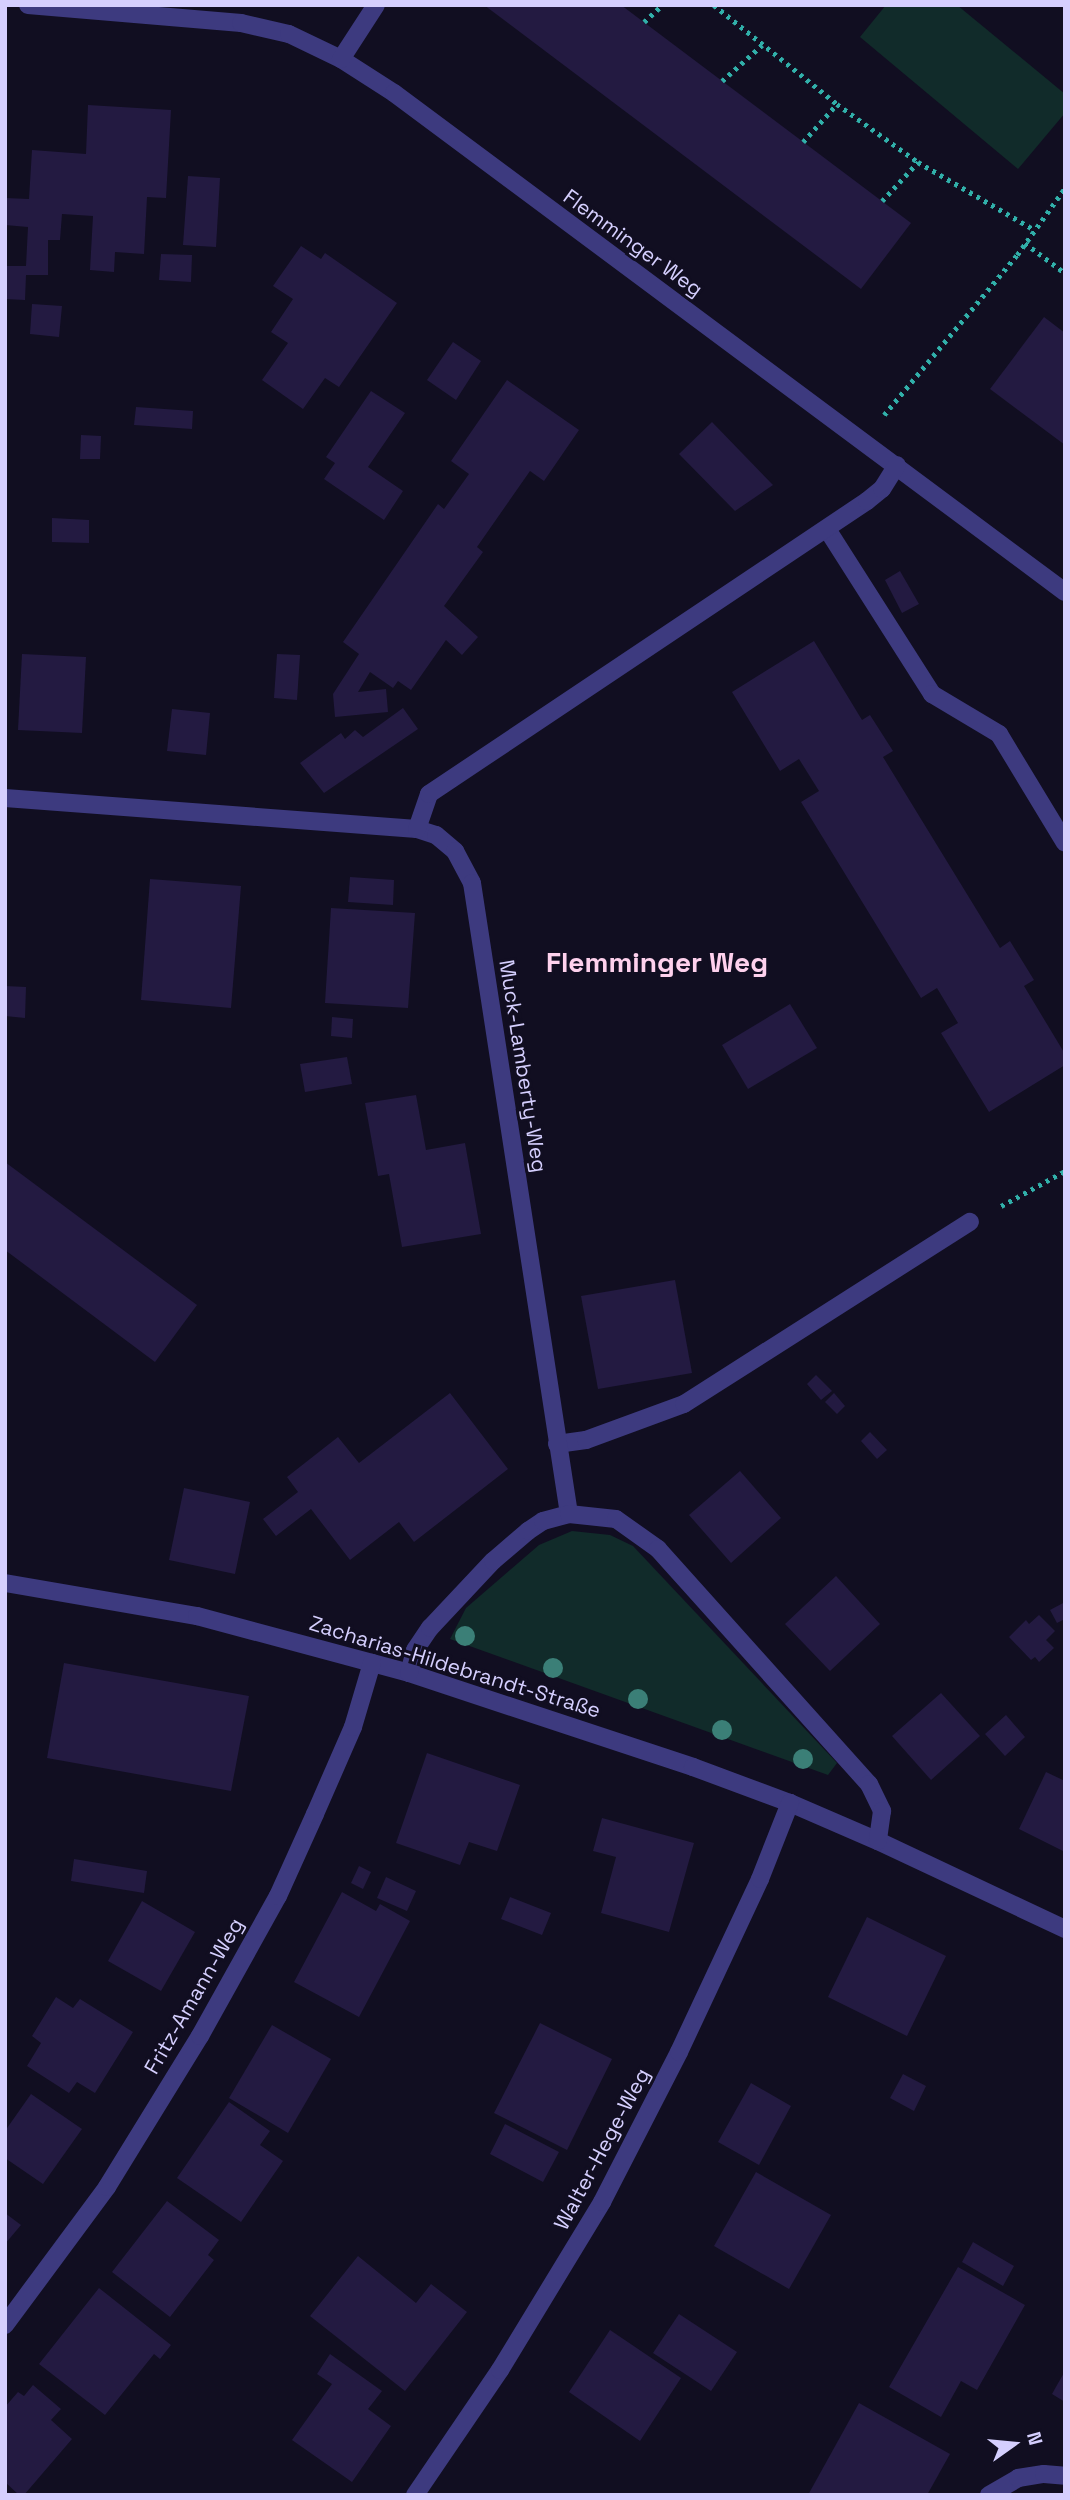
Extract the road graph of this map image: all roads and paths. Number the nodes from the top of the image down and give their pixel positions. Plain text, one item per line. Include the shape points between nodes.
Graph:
1 (28, 5) edge
2 (376, 5) edge
3 (662, 5) edge
4 (715, 5) edge
5 (644, 22) dead end
6 (762, 45) junction
7 (341, 59) junction
8 (722, 81) dead end
9 (837, 104) junction
10 (803, 142) dead end
11 (918, 162) junction
12 (1065, 188) edge
13 (882, 201) dead end
14 (1035, 230) junction
15 (1025, 243) junction
16 (1065, 273) edge
17 (864, 440) junction
18 (897, 465) junction
19 (827, 529) junction
20 (1065, 592) edge
21 (5, 799) edge
22 (417, 829) junction
23 (1065, 843) edge
24 (1065, 1171) edge
25 (970, 1223) joint
26 (557, 1444) junction
27 (569, 1514) junction
28 (5, 1583) edge
29 (372, 1663) junction
30 (409, 1673) junction
31 (790, 1803) junction
32 (878, 1841) junction
33 (1065, 1929) edge
34 (5, 2325) edge
35 (1065, 2476) edge
36 (415, 2495) edge
37 (989, 2495) edge

1 - 7 street, Flemminger Weg via 241,23 289,34
2 - 7 street
3 - 5 path
4 - 6 path
6 - 8 path
6 - 9 path
7 - 17 street, Flemminger Weg via 394,93
9 - 10 path
9 - 11 path
11 - 13 path
11 - 14 path
12 - 14 path
14 - 15 path
15 - 16 path
15 - 17 path
17 - 18 street, Flemminger Weg
18 - 19 street via 882,489
18 - 20 street, Flemminger Weg
19 - 22 street via 460,770 429,794
19 - 23 street via 932,694 999,734
21 - 22 street, Muck-Lamberty-Weg
22 - 26 street, Muck-Lamberty-Weg via 436,835 455,851 472,883
24 - 25 path
25 - 26 street via 684,1404 586,1440
26 - 27 street, Muck-Lamberty-Weg
27 - 30 street via 543,1521 493,1561 430,1628 415,1650
27 - 32 street via 616,1520 658,1549 869,1784 882,1811
28 - 29 street, Zacharias-Hildebrandt-Straße via 197,1616
29 - 30 street, Zacharias-Hildebrandt-Straße
29 - 34 street, Fritz-Amann-Weg via 353,1727 316,1814 278,1896 207,2025 107,2187
30 - 31 street, Zacharias-Hildebrandt-Straße
31 - 32 street, Zacharias-Hildebrandt-Straße
31 - 36 street, Walter-Hege-Weg via 685,2039 608,2190 500,2370
32 - 33 street, Zacharias-Hildebrandt-Straße
35 - 37 street via 1018,2478

